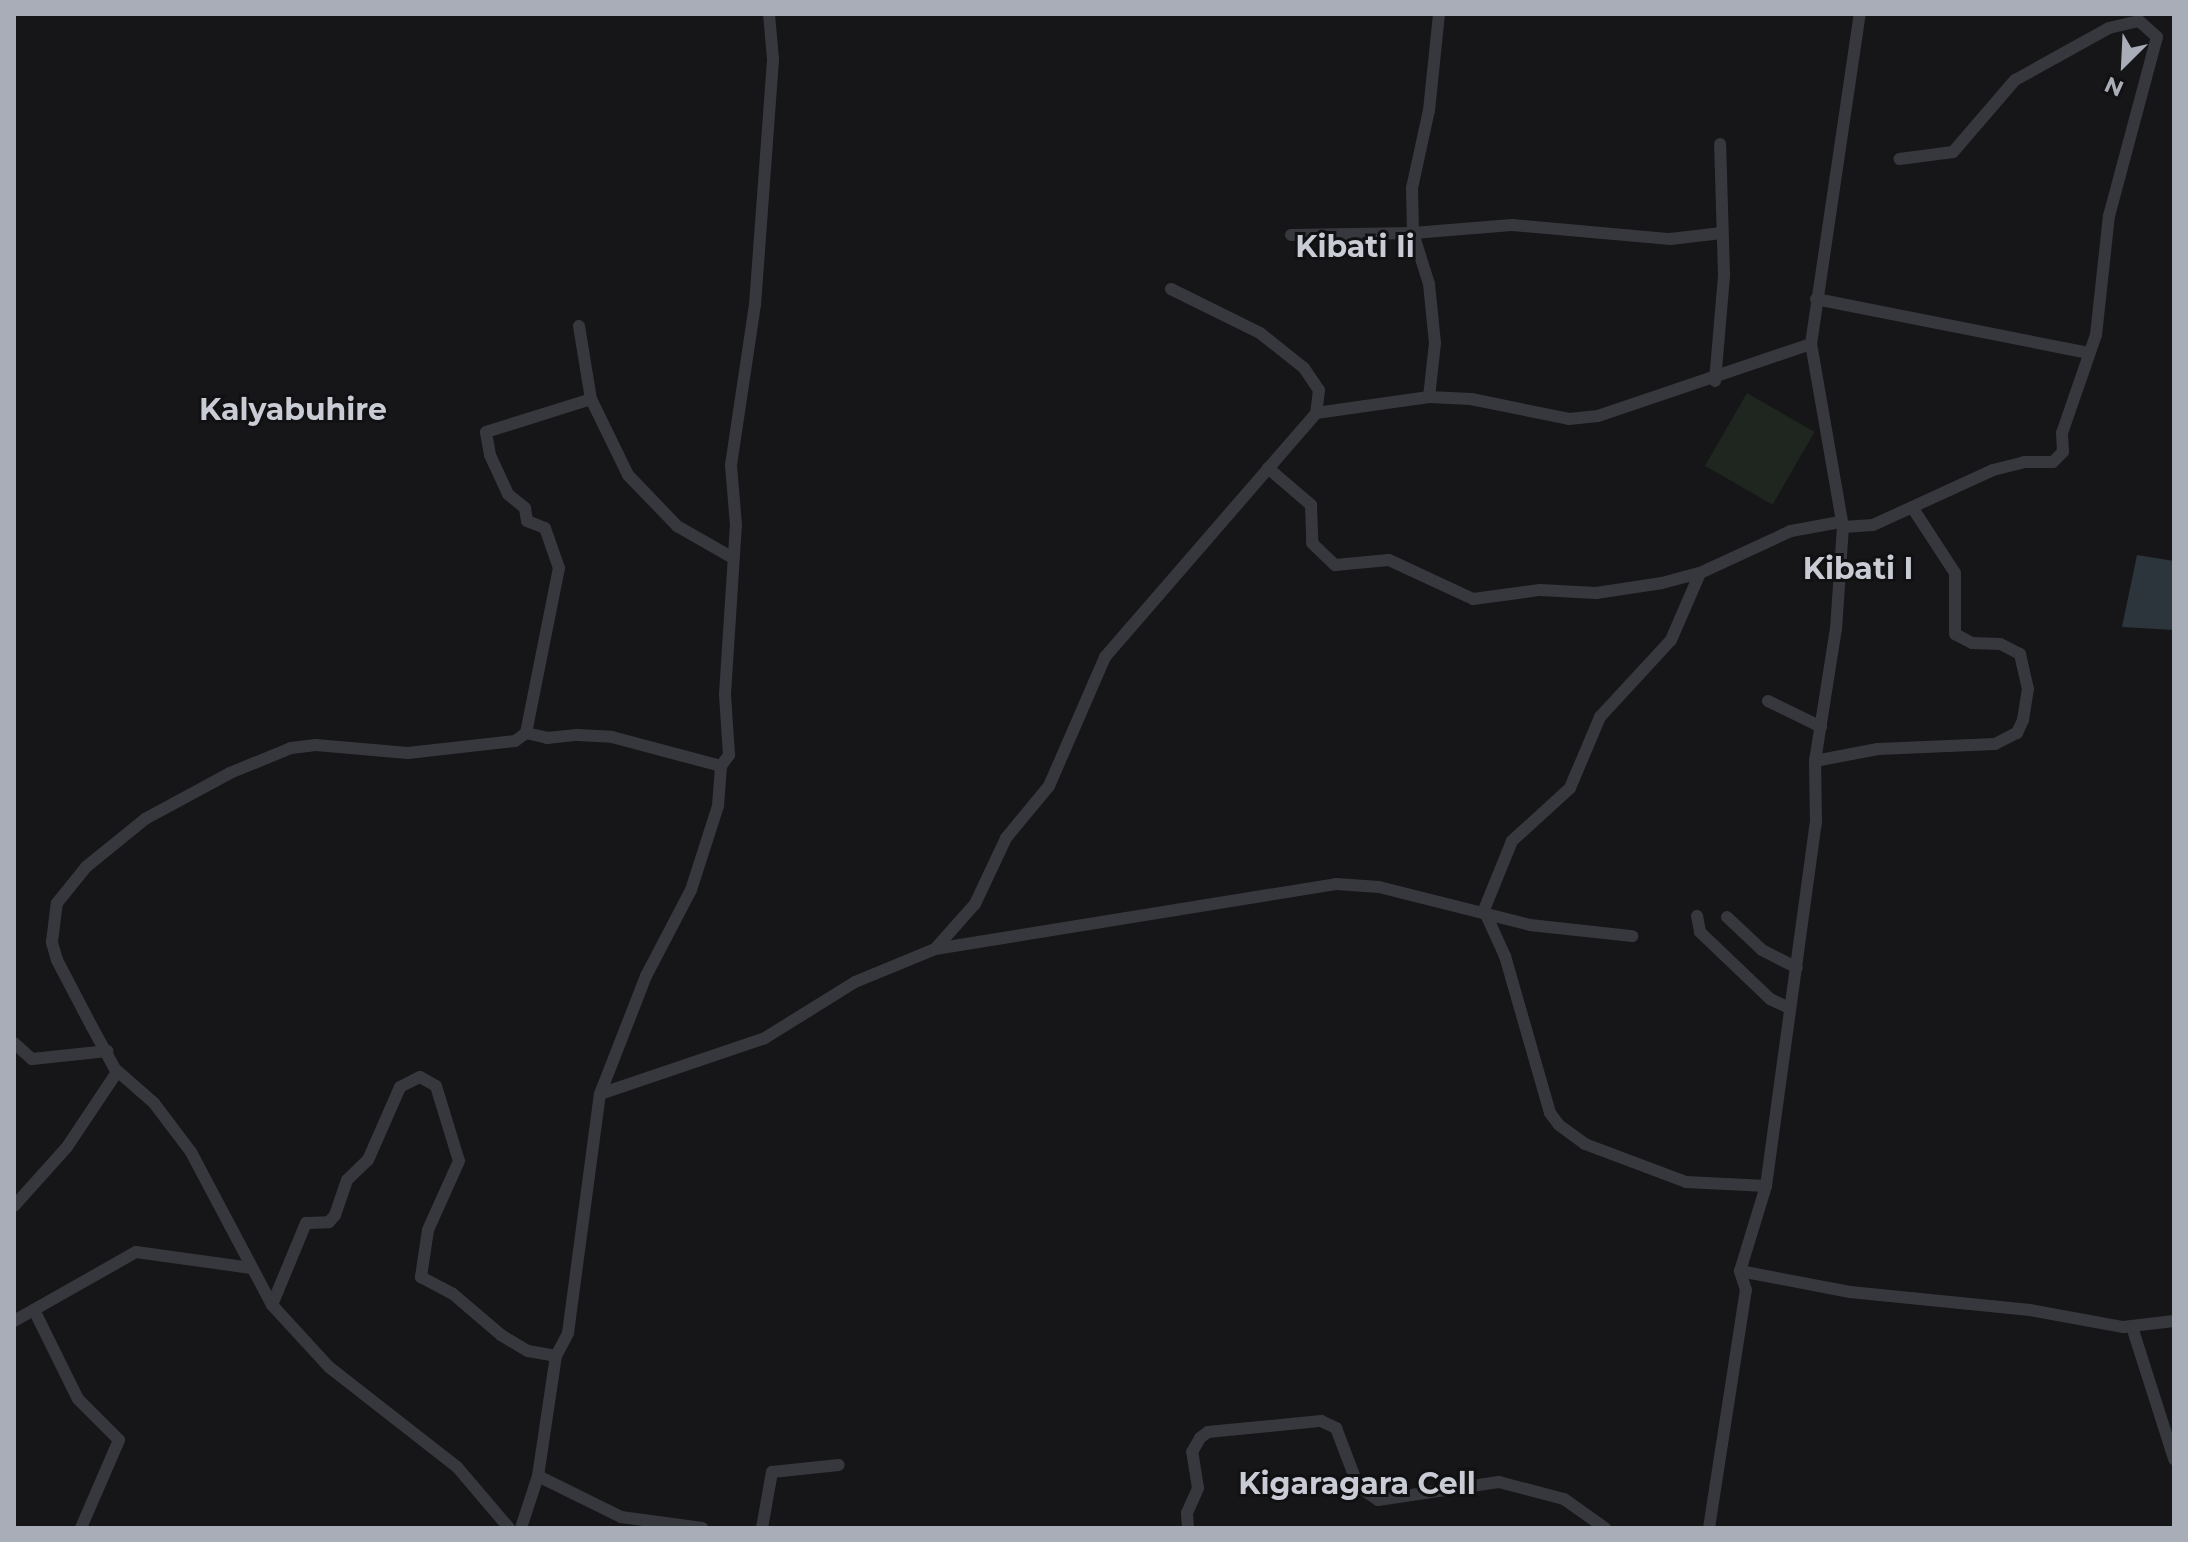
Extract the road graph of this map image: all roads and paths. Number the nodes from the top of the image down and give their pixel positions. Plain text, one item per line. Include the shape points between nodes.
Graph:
1 (769, 14) edge
2 (1439, 14) edge
3 (1860, 14) edge
4 (1720, 144) dead end
5 (1899, 159) dead end
6 (1413, 233) junction
7 (1716, 234) junction
8 (1291, 235) dead end
9 (1171, 289) dead end
10 (1816, 299) junction
11 (579, 326) dead end
12 (1811, 344) junction
13 (2089, 353) junction
14 (1715, 381) junction
15 (1429, 397) junction
16 (591, 399) junction
17 (1316, 413) junction
18 (1268, 468) junction
19 (1914, 510) junction
20 (1841, 525) junction
21 (733, 558) junction
22 (1700, 573) junction
23 (1768, 701) dead end
24 (1821, 727) junction
25 (526, 733) junction
26 (1815, 761) junction
27 (721, 766) junction
28 (1484, 910) junction
29 (1697, 916) dead end
30 (1727, 917) dead end
31 (1632, 936) dead end
32 (935, 949) junction
33 (1797, 968) junction
34 (1789, 1008) junction
35 (14, 1043) edge
36 (108, 1051) junction
37 (117, 1072) junction
38 (600, 1094) junction
39 (1766, 1186) junction
40 (14, 1206) edge
41 (251, 1268) junction
42 (1740, 1271) junction
43 (272, 1305) junction
44 (34, 1310) junction
45 (14, 1321) edge
46 (2174, 1321) edge
47 (2132, 1327) junction
48 (556, 1356) junction
49 (2174, 1459) edge
50 (839, 1465) dead end
51 (538, 1476) junction
52 (81, 1528) edge
53 (509, 1528) edge
54 (521, 1528) edge
55 (702, 1528) edge
56 (762, 1528) edge
57 (1188, 1528) edge
58 (1605, 1528) edge
59 (1709, 1528) edge

1 - 21 street via 773,59 755,305 731,465
2 - 6 street via 1429,110 1412,188
3 - 10 street
4 - 7 street
5 - 13 street via 1953,152 2015,80 2109,28 2126,21 2151,28 2157,37 2155,52 2109,216 2099,316
6 - 7 street via 1512,225 1643,238
6 - 8 street
6 - 15 street via 1429,284 1435,343
7 - 14 street via 1724,247
9 - 17 street via 1260,333 1304,368 1319,390
10 - 12 street
10 - 13 street
11 - 16 street
12 - 14 street
12 - 20 street via 1838,477
13 - 19 street via 2062,433 2063,452 2053,462 1993,470
14 - 15 street via 1598,416 1569,419 1471,399
15 - 17 street
16 - 21 street via 618,459 652,503 689,535
16 - 25 street via 486,432 508,494 525,508 527,521 545,528 559,568
17 - 18 street
18 - 22 street via 1311,505 1312,543 1335,565 1389,560 1473,599 1540,590 1613,592
18 - 32 street via 1096,671 1049,786 1006,838 975,904
19 - 20 street via 1873,525
19 - 26 street via 1955,573 1955,634 2020,654 2028,689 2023,720 2017,733 1995,744 1878,749
20 - 22 street via 1791,531
20 - 24 street
21 - 27 street via 725,694 729,755
22 - 28 street via 1671,640 1600,717 1570,788 1512,841
23 - 24 street
24 - 26 street
25 - 27 street via 612,737
25 - 36 street via 515,741 408,753 316,745 291,748 230,773 145,819 76,878 57,903 53,920 57,960
26 - 33 street via 1816,823
27 - 38 street via 718,806 691,890 646,976
28 - 31 street via 1530,925
28 - 32 street via 1359,884 1296,887
28 - 39 street via 1505,956 1550,1113 1559,1125 1585,1144 1686,1182
29 - 34 street via 1698,928 1710,941 1770,999
30 - 33 street via 1773,958
32 - 38 street via 855,982 765,1038
33 - 34 street
34 - 39 street
35 - 36 street via 32,1059
36 - 37 street
37 - 40 street via 67,1147
37 - 41 street via 154,1103 191,1152
38 - 48 street via 568,1333
39 - 42 street
41 - 43 street
41 - 44 street via 136,1252
42 - 47 street via 1850,1292 2030,1310
42 - 59 street via 1746,1290
43 - 48 street via 306,1223 329,1222 335,1215 347,1180 368,1160 400,1087 420,1077 436,1086 459,1161 428,1230 421,1277 453,1294 528,1351
43 - 53 street via 329,1367 457,1467
44 - 45 street
44 - 52 street via 78,1399 119,1440
46 - 47 street
47 - 49 street
48 - 51 street
50 - 56 street via 772,1472
51 - 54 street
51 - 55 street via 621,1517
57 - 58 street via 1187,1513 1198,1488 1192,1452 1200,1438 1208,1432 1321,1421 1336,1428 1358,1486 1378,1500 1499,1482 1564,1499

